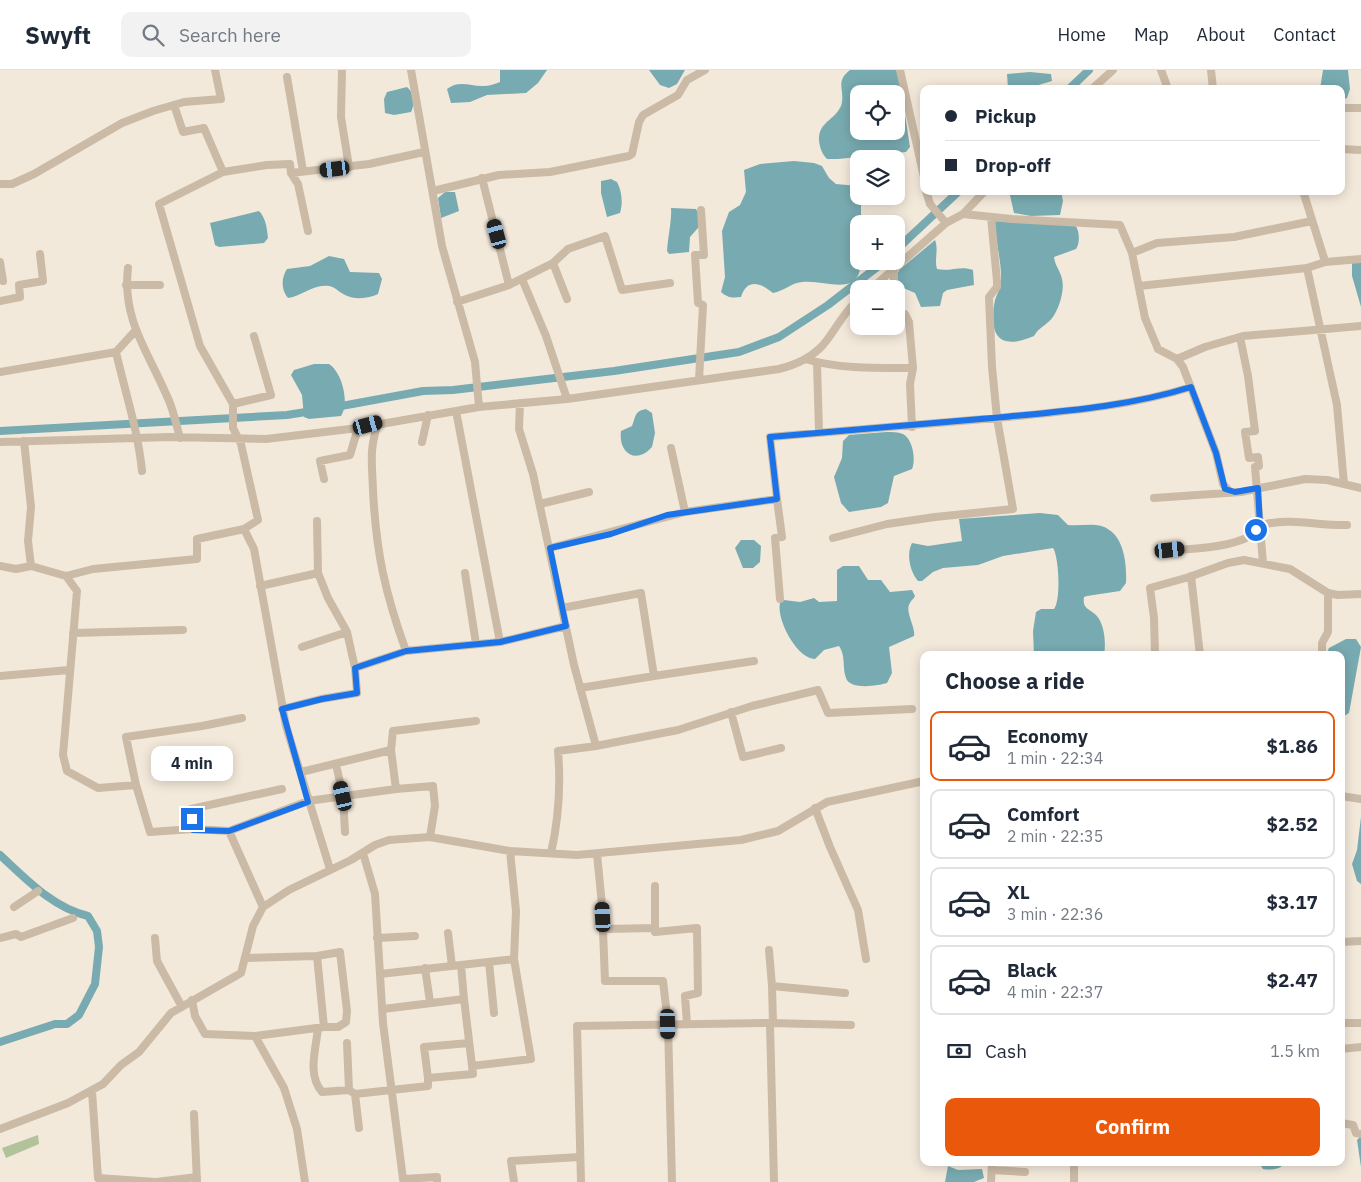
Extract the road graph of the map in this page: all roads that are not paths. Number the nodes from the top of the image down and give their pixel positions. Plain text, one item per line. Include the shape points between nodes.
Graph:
1 (215, 70) edge
2 (342, 70) edge
3 (411, 70) edge
4 (705, 70) edge
5 (900, 70) edge
6 (1113, 70) edge
7 (1161, 70) edge
8 (1211, 70) edge
9 (288, 77) dead end
10 (1096, 85) edge
11 (1167, 85) edge
12 (1213, 85) edge
13 (174, 105) junction
14 (1345, 108) edge
15 (1361, 108) edge
16 (1345, 149) edge
17 (1361, 150) edge
18 (424, 152) junction
19 (920, 164) edge
20 (348, 167) junction
21 (303, 171) junction
22 (223, 172) junction
23 (291, 173) junction
24 (482, 178) junction
25 (0, 184) edge
26 (433, 191) junction
27 (927, 195) edge
28 (981, 195) edge
29 (1304, 195) edge
30 (701, 210) dead end
31 (963, 214) junction
32 (991, 217) junction
33 (1312, 220) junction
34 (945, 221) junction
35 (308, 231) dead end
36 (1132, 253) junction
37 (40, 254) dead end
38 (1361, 259) edge
39 (0, 262) edge
40 (1325, 262) junction
41 (553, 263) junction
42 (128, 268) dead end
43 (1307, 268) junction
44 (894, 271) junction
45 (522, 279) junction
46 (882, 280) edge
47 (894, 280) edge
48 (3, 281) dead end
49 (670, 283) dead end
50 (160, 284) dead end
51 (126, 285) junction
52 (509, 285) junction
53 (1139, 286) junction
54 (567, 299) dead end
55 (0, 300) edge
56 (457, 302) junction
57 (850, 306) edge
58 (905, 314) edge
59 (1361, 326) edge
60 (136, 330) junction
61 (1319, 331) junction
62 (254, 336) dead end
63 (1240, 337) junction
64 (116, 352) junction
65 (805, 359) junction
66 (1177, 359) junction
67 (817, 362) junction
68 (913, 368) junction
69 (0, 372) edge
70 (699, 377) junction
71 (1191, 387) junction
72 (566, 395) junction
73 (520, 404) junction
74 (232, 407) junction
75 (479, 408) junction
76 (456, 411) junction
77 (428, 415) junction
78 (997, 418) junction
79 (378, 422) junction
80 (912, 427) junction
81 (358, 428) junction
82 (819, 433) junction
83 (138, 437) junction
84 (180, 438) junction
85 (238, 440) junction
86 (24, 441) junction
87 (0, 442) edge
88 (422, 442) dead end
89 (671, 448) dead end
90 (142, 471) dead end
91 (324, 479) dead end
92 (1344, 484) junction
93 (1258, 488) junction
94 (1361, 488) edge
95 (589, 492) dead end
96 (1230, 492) junction
97 (1154, 498) dead end
98 (777, 499) junction
99 (540, 504) junction
100 (685, 512) junction
101 (317, 521) dead end
102 (1347, 525) dead end
103 (1260, 526) junction
104 (244, 529) junction
105 (833, 538) dead end
106 (550, 548) junction
107 (1161, 551) dead end
108 (1263, 563) junction
109 (0, 566) edge
110 (31, 566) junction
111 (318, 573) junction
112 (465, 573) dead end
113 (66, 576) junction
114 (1191, 576) junction
115 (260, 586) junction
116 (1328, 593) junction
117 (1361, 594) edge
118 (780, 599) dead end
119 (562, 608) junction
120 (566, 626) junction
121 (183, 630) dead end
122 (347, 632) junction
123 (73, 634) junction
124 (500, 642) junction
125 (476, 644) junction
126 (302, 647) dead end
127 (406, 651) junction
128 (1155, 651) edge
129 (1200, 651) edge
130 (1322, 651) edge
131 (754, 661) dead end
132 (355, 668) junction
133 (69, 670) junction
134 (0, 676) edge
135 (654, 676) junction
136 (580, 688) junction
137 (282, 709) junction
138 (912, 709) dead end
139 (731, 712) junction
140 (242, 718) dead end
141 (476, 721) dead end
142 (596, 746) junction
143 (781, 748) dead end
144 (391, 750) junction
145 (336, 764) junction
146 (301, 772) junction
147 (920, 782) edge
148 (136, 785) junction
149 (282, 789) dead end
150 (396, 789) junction
151 (343, 796) junction
152 (1345, 797) edge
153 (1361, 799) edge
154 (308, 802) junction
155 (815, 808) junction
156 (193, 830) junction
157 (229, 831) junction
158 (345, 832) dead end
159 (430, 837) junction
160 (510, 851) junction
161 (363, 853) junction
162 (551, 853) junction
163 (597, 854) junction
164 (330, 869) junction
165 (655, 886) dead end
166 (38, 891) dead end
167 (14, 907) dead end
168 (263, 907) junction
169 (73, 918) dead end
170 (604, 928) junction
171 (655, 928) junction
172 (448, 933) dead end
173 (415, 936) dead end
174 (0, 938) edge
175 (155, 938) dead end
176 (377, 938) junction
177 (1361, 941) edge
178 (1345, 942) edge
179 (769, 950) dead end
180 (317, 956) junction
181 (245, 958) junction
182 (514, 959) junction
183 (866, 959) dead end
184 (489, 962) junction
185 (461, 965) junction
186 (452, 966) junction
187 (425, 968) junction
188 (380, 974) junction
189 (772, 986) junction
190 (845, 993) dead end
191 (464, 999) junction
192 (192, 1000) junction
193 (430, 1002) junction
194 (182, 1007) junction
195 (383, 1009) junction
196 (494, 1013) dead end
197 (772, 1023) junction
198 (1345, 1023) edge
199 (1361, 1023) edge
200 (668, 1024) junction
201 (687, 1024) junction
202 (852, 1025) dead end
203 (321, 1028) junction
204 (255, 1036) junction
205 (348, 1043) dead end
206 (469, 1043) junction
207 (1361, 1047) edge
208 (1345, 1049) edge
209 (472, 1066) junction
210 (428, 1078) junction
211 (92, 1091) junction
212 (392, 1091) junction
213 (352, 1092) junction
214 (194, 1114) dead end
215 (1345, 1124) edge
216 (359, 1128) dead end
217 (0, 1130) edge
218 (1361, 1134) edge
219 (580, 1157) junction
220 (992, 1166) edge
221 (1074, 1166) edge
222 (1025, 1172) dead end
223 (197, 1180) edge
224 (305, 1182) edge
225 (437, 1182) edge
226 (514, 1182) edge
227 (581, 1182) edge
228 (672, 1182) edge
229 (774, 1182) edge
230 (991, 1182) edge
231 (1074, 1182) edge

1 - 13 street via 221,99
2 - 20 street via 341,117
3 - 18 street
4 - 24 street via 687,80 678,95 643,115 629,156 550,172
5 - 19 street
6 - 10 street
7 - 11 street
8 - 12 street
9 - 21 street
13 - 22 street via 183,132 204,128
13 - 25 street via 122,123 34,174 12,184
14 - 15 street
16 - 17 street
18 - 20 street
18 - 26 street
20 - 21 street
21 - 23 street
22 - 23 street via 290,164
22 - 74 street via 159,204 200,346
23 - 35 street via 298,184
24 - 26 street
24 - 52 street
26 - 56 street via 442,246
27 - 34 street via 930,204
28 - 31 street
29 - 33 street
30 - 70 street via 704,255 695,255 698,303 703,305
31 - 32 street
31 - 34 street
32 - 36 street via 1120,225
32 - 78 street via 997,264 997,287 990,297
33 - 36 street via 1234,237 1157,243
33 - 40 street
34 - 44 street
36 - 53 street
37 - 55 street via 43,280 20,285 20,297
38 - 40 street
39 - 48 street
40 - 43 street
41 - 45 street
41 - 49 street via 568,249 605,236 622,290
41 - 54 street
42 - 51 street
43 - 53 street
43 - 61 street
44 - 46 street
44 - 47 street
45 - 52 street
45 - 72 street
50 - 51 street
51 - 60 street
52 - 56 street
53 - 66 street via 1145,318 1158,349
56 - 75 street via 475,362
57 - 65 street via 823,345
58 - 68 street via 909,322
59 - 61 street
60 - 64 street
60 - 84 street via 171,407
61 - 63 street
61 - 92 street via 1338,411
62 - 74 street via 271,396
63 - 66 street
63 - 93 street via 1255,431 1246,432 1249,458 1258,457 1259,466 1255,468
64 - 69 street
64 - 83 street
65 - 67 street
65 - 70 street via 779,369
66 - 71 street
67 - 68 street
67 - 82 street
68 - 80 street via 910,384
70 - 72 street
71 - 78 street via 1128,403
71 - 96 street via 1216,453 1223,484
72 - 73 street
73 - 75 street
73 - 99 street via 519,430
74 - 85 street via 233,428
75 - 76 street
76 - 77 street
76 - 124 street
77 - 79 street
77 - 88 street
78 - 80 street
78 - 105 street via 1013,509 897,523
79 - 81 street
79 - 127 street via 371,446 379,562
80 - 82 street
81 - 85 street via 266,440
81 - 91 street via 350,455 320,461
82 - 98 street via 770,437
83 - 84 street
83 - 86 street
83 - 90 street
84 - 85 street
85 - 104 street via 258,520
86 - 87 street
86 - 110 street via 31,507 28,541
89 - 100 street
92 - 93 street via 1306,479
92 - 94 street
93 - 96 street
93 - 103 street
95 - 99 street
96 - 97 street
98 - 100 street
98 - 118 street via 782,537 775,538
99 - 106 street
100 - 106 street
101 - 111 street
102 - 103 street via 1293,521
103 - 107 street via 1243,540
103 - 108 street
104 - 113 street via 197,539 197,559 93,569
104 - 115 street via 254,549
106 - 119 street
108 - 114 street via 1237,561
108 - 116 street via 1290,569
109 - 110 street via 16,569
110 - 113 street
111 - 115 street
111 - 122 street
112 - 125 street
113 - 123 street via 77,591
114 - 128 street via 1150,588
114 - 129 street
115 - 137 street
116 - 117 street
116 - 130 street via 1328,632
119 - 120 street
119 - 135 street via 641,593
120 - 124 street
120 - 136 street
121 - 123 street
122 - 126 street
122 - 132 street
123 - 133 street
124 - 125 street
125 - 127 street
127 - 132 street
131 - 135 street
132 - 137 street via 357,693
133 - 134 street
133 - 148 street via 63,755 67,771 98,788
135 - 136 street
136 - 142 street
137 - 146 street
138 - 139 street via 828,713 818,690
139 - 142 street via 678,730
139 - 143 street via 743,757
140 - 148 street via 126,737
141 - 144 street via 393,730
142 - 162 street via 558,751 560,810
144 - 145 street
144 - 150 street
145 - 146 street
145 - 151 street
146 - 154 street
147 - 155 street via 841,798
148 - 156 street via 150,832
149 - 156 street via 191,809
150 - 151 street
150 - 159 street via 433,786 435,806
151 - 154 street
151 - 158 street
152 - 153 street
154 - 157 street
154 - 164 street
155 - 163 street via 778,831 761,836
155 - 183 street via 858,910
156 - 157 street
157 - 168 street
159 - 160 street
159 - 161 street via 389,840
160 - 162 street
160 - 182 street via 516,911
161 - 164 street
161 - 176 street via 375,894
162 - 163 street
163 - 170 street
164 - 168 street
165 - 171 street
166 - 167 street
168 - 181 street via 253,926
169 - 174 street via 21,937 16,934
170 - 171 street
170 - 200 street via 605,981 663,981
171 - 201 street via 655,932 697,928 698,993 685,996
172 - 186 street
173 - 176 street
175 - 194 street via 157,961
176 - 188 street
177 - 178 street
179 - 189 street
180 - 181 street
180 - 203 street
180 - 203 street via 340,952 345,994 346,1022 338,1027
181 - 192 street via 241,973 235,978
182 - 184 street
182 - 209 street via 531,1059
184 - 185 street
184 - 196 street
185 - 186 street
185 - 191 street
186 - 187 street
187 - 188 street
187 - 193 street
188 - 195 street
189 - 190 street
189 - 197 street
191 - 193 street
191 - 206 street
192 - 194 street
192 - 204 street via 195,1016 206,1034
193 - 195 street
194 - 211 street via 162,1022 139,1052
195 - 212 street
197 - 201 street
197 - 202 street
197 - 229 street
198 - 199 street
200 - 201 street
200 - 219 street via 577,1026
200 - 228 street
203 - 204 street
203 - 213 street via 314,1064 316,1086 322,1092
204 - 224 street via 284,1088 297,1129
205 - 213 street
206 - 209 street
206 - 210 street via 424,1047
207 - 208 street
209 - 210 street via 473,1074
210 - 212 street via 428,1086
211 - 217 street
211 - 223 street via 98,1178 156,1182
212 - 213 street
212 - 225 street via 403,1178 436,1177
213 - 216 street
214 - 223 street
215 - 218 street via 1353,1125 1356,1133
219 - 226 street via 512,1161
219 - 227 street
220 - 222 street
220 - 230 street
221 - 231 street

